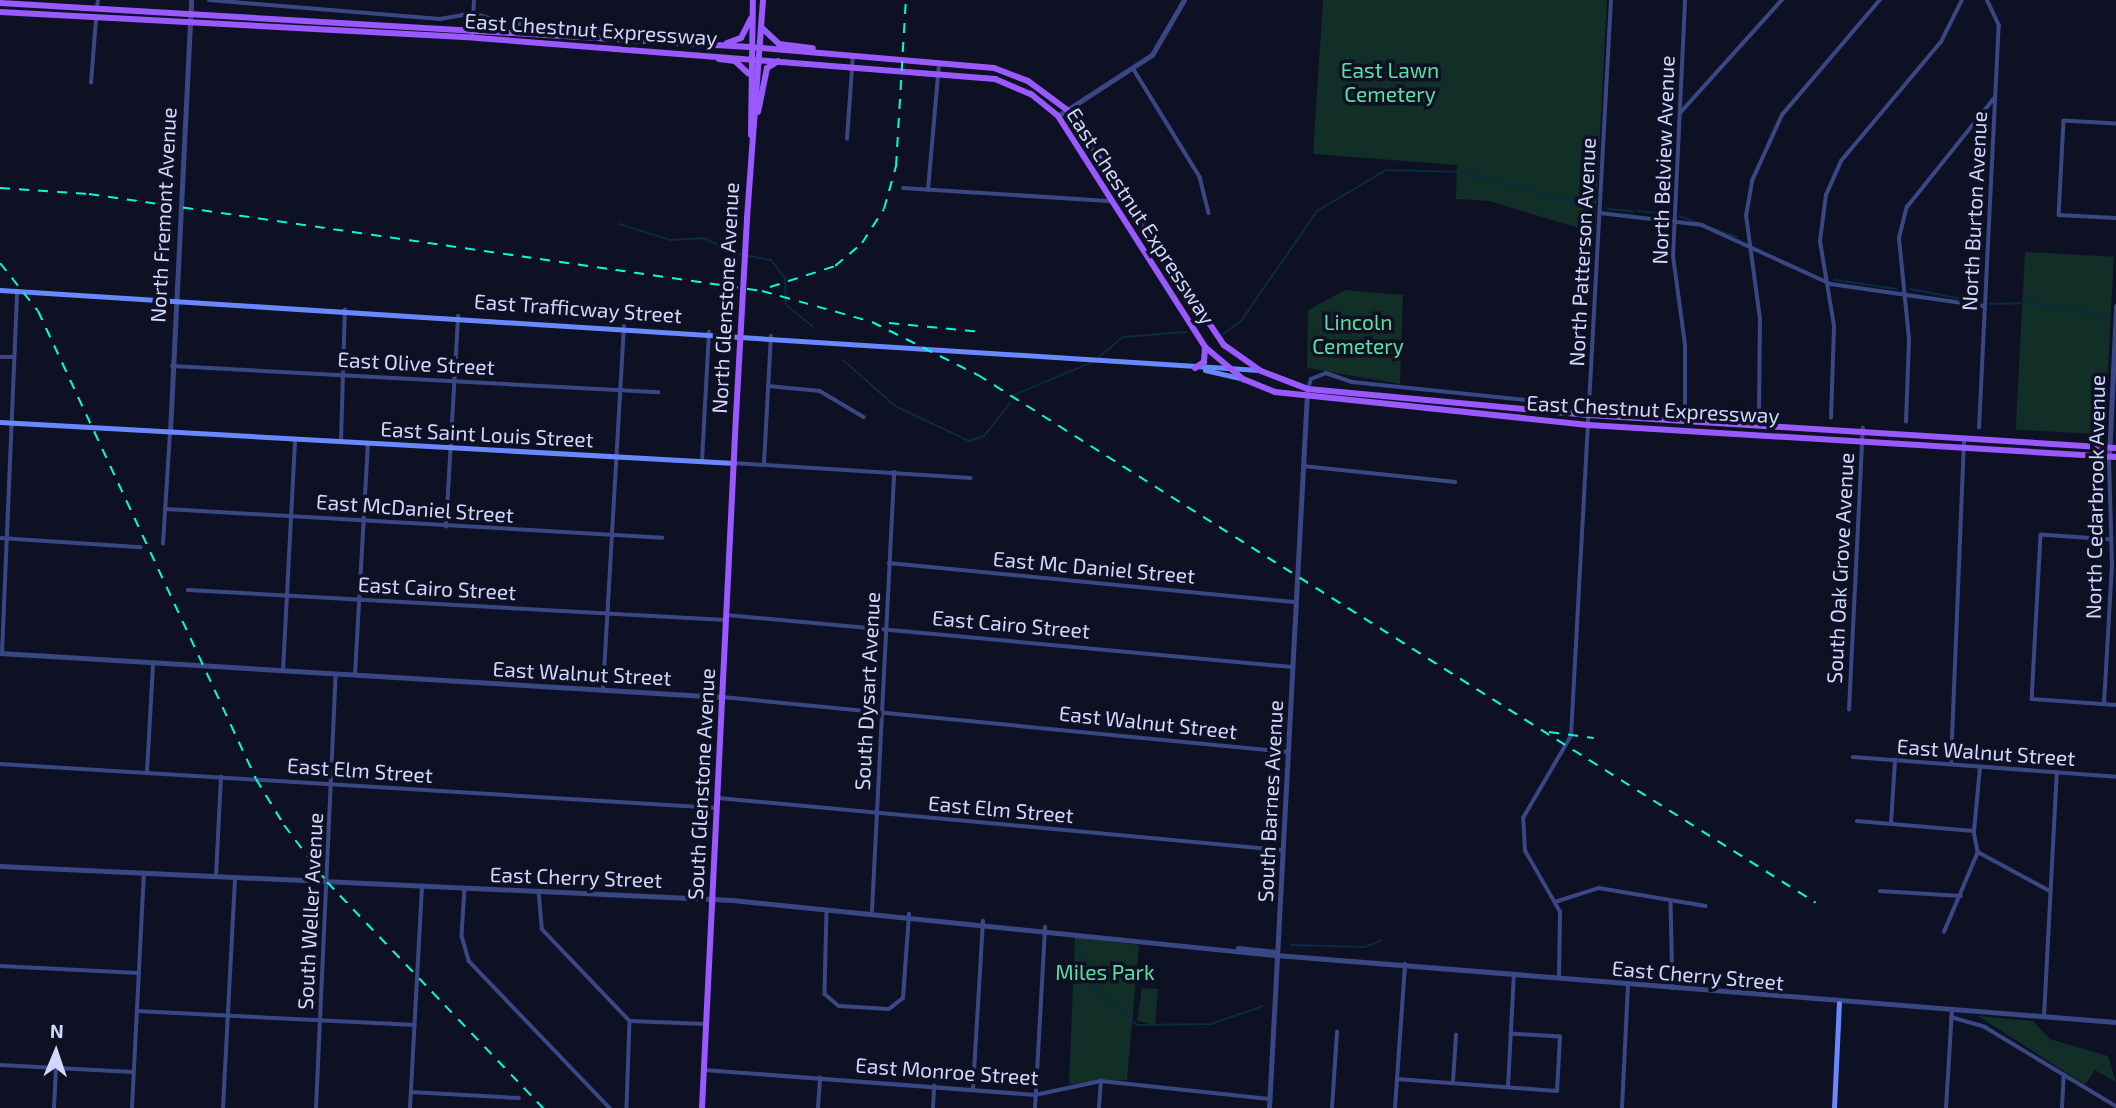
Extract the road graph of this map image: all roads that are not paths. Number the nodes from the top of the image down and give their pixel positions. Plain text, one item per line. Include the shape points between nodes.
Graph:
1 (191, 0) edge
2 (209, 0) edge
3 (474, 0) edge
4 (753, 0) edge
5 (763, 0) edge
6 (1184, 0) edge
7 (1611, 0) edge
8 (1685, 0) edge
9 (1782, 0) edge
10 (1880, 0) edge
11 (1962, 0) edge
12 (1987, 0) edge
13 (0, 3) edge
14 (97, 4) edge
15 (0, 12) edge
16 (473, 13) junction
17 (96, 16) junction
18 (190, 16) junction
19 (752, 18) junction
20 (762, 24) junction
21 (472, 29) junction
22 (472, 38) junction
23 (704, 44) junction
24 (715, 45) junction
25 (750, 47) junction
26 (760, 48) junction
27 (648, 50) junction
28 (853, 55) junction
29 (750, 57) junction
30 (759, 58) junction
31 (783, 60) junction
32 (939, 63) junction
33 (852, 66) junction
34 (1133, 68) junction
35 (938, 72) junction
36 (749, 80) junction
37 (91, 83) dead end
38 (1995, 97) junction
39 (1067, 110) junction
40 (1984, 112) junction
41 (1680, 113) junction
42 (1994, 115) junction
43 (1058, 116) junction
44 (755, 122) junction
45 (2116, 124) edge
46 (751, 135) junction
47 (847, 139) dead end
48 (903, 188) dead end
49 (928, 190) junction
50 (1114, 201) junction
51 (1209, 212) dead end
52 (1600, 214) junction
53 (2116, 218) edge
54 (1674, 219) junction
55 (1747, 246) junction
56 (1831, 284) junction
57 (0, 290) edge
58 (17, 291) junction
59 (1905, 293) junction
60 (174, 300) junction
61 (2116, 306) edge
62 (1985, 307) junction
63 (345, 310) junction
64 (458, 316) junction
65 (624, 327) junction
66 (709, 332) junction
67 (771, 336) junction
68 (1205, 347) junction
69 (0, 357) edge
70 (13, 357) junction
71 (172, 366) junction
72 (1229, 367) junction
73 (1195, 368) junction
74 (1261, 371) junction
75 (342, 375) junction
76 (1243, 379) junction
77 (454, 381) junction
78 (768, 386) junction
79 (1308, 389) junction
80 (620, 390) junction
81 (658, 392) dead end
82 (1306, 400) junction
83 (1685, 404) dead end
84 (1759, 411) dead end
85 (1563, 412) junction
86 (1589, 415) junction
87 (864, 417) dead end
88 (1831, 418) dead end
89 (0, 422) edge
90 (12, 422) junction
91 (1906, 422) dead end
92 (1588, 425) junction
93 (1863, 428) junction
94 (1979, 428) dead end
95 (170, 432) junction
96 (1964, 436) junction
97 (295, 439) junction
98 (1863, 439) junction
99 (341, 441) junction
100 (368, 443) junction
101 (1963, 446) junction
102 (450, 448) junction
103 (2113, 448) edge
104 (616, 457) junction
105 (2112, 457) edge
106 (702, 461) junction
107 (734, 463) junction
108 (764, 464) junction
109 (1303, 466) junction
110 (894, 473) junction
111 (971, 478) dead end
112 (1455, 482) dead end
113 (166, 509) junction
114 (292, 516) junction
115 (365, 520) junction
116 (446, 527) junction
117 (612, 536) junction
118 (0, 538) edge
119 (8, 538) junction
120 (662, 538) dead end
121 (2111, 540) junction
122 (163, 544) dead end
123 (141, 547) dead end
124 (889, 564) junction
125 (188, 590) dead end
126 (286, 595) junction
127 (359, 599) junction
128 (1296, 602) junction
129 (607, 614) junction
130 (726, 617) junction
131 (886, 628) junction
132 (1, 653) edge
133 (153, 663) junction
134 (1292, 667) junction
135 (283, 671) junction
136 (337, 674) junction
137 (355, 676) junction
138 (603, 690) junction
139 (722, 697) junction
140 (2104, 704) junction
141 (2116, 705) edge
142 (1849, 710) dead end
143 (882, 712) junction
144 (1287, 752) junction
145 (1853, 757) dead end
146 (1895, 761) junction
147 (0, 764) edge
148 (1951, 764) junction
149 (1980, 767) junction
150 (147, 772) junction
151 (2057, 773) junction
152 (221, 777) junction
153 (2116, 777) edge
154 (331, 785) junction
155 (718, 798) junction
156 (717, 808) junction
157 (877, 814) junction
158 (1857, 821) dead end
159 (1891, 824) junction
160 (1974, 831) junction
161 (1281, 850) junction
162 (1978, 852) junction
163 (0, 866) edge
164 (144, 873) junction
165 (216, 876) junction
166 (235, 877) junction
167 (327, 881) junction
168 (422, 886) junction
169 (465, 888) junction
170 (539, 891) junction
171 (1880, 891) dead end
172 (2050, 891) junction
173 (1961, 896) junction
174 (713, 899) junction
175 (1555, 902) junction
176 (1671, 903) junction
177 (1704, 906) dead end
178 (827, 908) junction
179 (872, 911) junction
180 (909, 914) junction
181 (983, 921) junction
182 (1045, 927) junction
183 (1944, 932) dead end
184 (1278, 954) junction
185 (1405, 964) junction
186 (0, 966) edge
187 (139, 973) junction
188 (1514, 973) junction
189 (1559, 977) junction
190 (1628, 984) junction
191 (1673, 988) junction
192 (1839, 1003) junction
193 (137, 1011) junction
194 (1951, 1014) junction
195 (228, 1016) junction
196 (2044, 1017) junction
197 (320, 1020) junction
198 (630, 1021) junction
199 (2116, 1022) edge
200 (415, 1024) junction
201 (706, 1024) junction
202 (1336, 1032) dead end
203 (1511, 1034) junction
204 (1456, 1035) dead end
205 (0, 1065) edge
206 (56, 1068) junction
207 (704, 1070) junction
208 (133, 1072) junction
209 (2064, 1075) junction
210 (820, 1077) junction
211 (1396, 1079) junction
212 (1101, 1081) junction
213 (1453, 1082) junction
214 (934, 1086) junction
215 (1508, 1087) junction
216 (972, 1089) junction
217 (411, 1092) junction
218 (1035, 1095) junction
219 (519, 1098) dead end
220 (1269, 1099) junction
221 (2116, 1106) edge
222 (54, 1108) edge
223 (132, 1108) edge
224 (223, 1108) edge
225 (316, 1108) edge
226 (410, 1108) edge
227 (610, 1108) edge
228 (626, 1108) edge
229 (702, 1108) edge
230 (818, 1108) edge
231 (933, 1108) edge
232 (1035, 1108) edge
233 (1099, 1108) edge
234 (1269, 1108) edge
235 (1332, 1108) edge
236 (1395, 1108) edge
237 (1622, 1108) edge
238 (1834, 1108) edge
239 (1946, 1108) edge
240 (2062, 1108) edge

1 - 18 street, North Fremont Avenue
2 - 16 street via 440,19
3 - 16 street
4 - 19 main road, North Glenstone Avenue
5 - 20 main road, North Glenstone Avenue
6 - 34 street via 1165,41
7 - 52 street, North Patterson Avenue
8 - 41 street, North Belview Avenue
9 - 41 street
10 - 55 street via 1804,88 1764,148 1745,216
11 - 56 street via 1913,81 1841,161 1820,220
12 - 38 street, North Burton Avenue via 1999,26
13 - 14 main road, East Chestnut Expressway
14 - 18 main road, East Chestnut Expressway
15 - 17 main road, East Chestnut Expressway
16 - 21 street
16 - 23 street via 506,23 690,34
17 - 18 main road, East Chestnut Expressway
17 - 37 street
18 - 21 main road, East Chestnut Expressway
18 - 22 main road, East Chestnut Expressway
18 - 60 street, North Fremont Avenue
19 - 24 main road via 737,41
19 - 25 main road, North Glenstone Avenue
20 - 26 main road, North Glenstone Avenue
20 - 28 main road via 779,44
21 - 22 street
21 - 23 main road, East Chestnut Expressway
22 - 27 main road, East Chestnut Expressway
23 - 24 main road, East Chestnut Expressway
24 - 25 main road, East Chestnut Expressway
25 - 26 main road, East Chestnut Expressway
25 - 29 main road, North Glenstone Avenue
26 - 28 main road, East Chestnut Expressway
26 - 30 main road, North Glenstone Avenue
27 - 29 main road, East Chestnut Expressway
27 - 36 main road via 734,61
28 - 32 main road, East Chestnut Expressway
28 - 33 street
29 - 30 main road, East Chestnut Expressway
29 - 36 main road, North Glenstone Avenue
30 - 31 main road, East Chestnut Expressway
30 - 44 main road, North Glenstone Avenue
31 - 33 main road, East Chestnut Expressway
31 - 44 main road via 767,68
32 - 35 street
32 - 39 main road, East Chestnut Expressway via 1014,74
33 - 35 main road, East Chestnut Expressway
33 - 47 street
34 - 39 street
34 - 51 street via 1200,177
35 - 43 main road, East Chestnut Expressway via 1007,83
35 - 49 street
36 - 46 main road, North Glenstone Avenue
38 - 40 street
38 - 42 street, North Burton Avenue
39 - 43 street
39 - 74 main road, East Chestnut Expressway via 1201,317 1224,345
40 - 42 street
40 - 59 street via 1907,207 1899,238
41 - 54 street, North Belview Avenue
42 - 62 street, North Burton Avenue
43 - 50 main road, East Chestnut Expressway
44 - 46 main road, North Glenstone Avenue
45 - 53 street via 2064,121 2059,215
46 - 107 main road, North Glenstone Avenue, bridge
48 - 49 street
49 - 50 street via 1089,204
50 - 68 main road, East Chestnut Expressway
52 - 54 street
52 - 86 street, North Patterson Avenue
54 - 55 street
54 - 83 street, North Belview Avenue
55 - 56 street
55 - 84 street via 1760,319
56 - 59 street
56 - 88 street
57 - 58 main road, East Trafficway Street
58 - 60 main road, East Trafficway Street
58 - 70 street
59 - 62 street
59 - 91 street
60 - 63 main road, East Trafficway Street
60 - 71 street, North Fremont Avenue
61 - 103 street, North Cedarbrook Avenue
62 - 94 street, North Burton Avenue
63 - 64 main road, East Trafficway Street
63 - 75 street
64 - 65 main road, East Trafficway Street
64 - 77 street
65 - 66 main road, East Trafficway Street
65 - 80 street
66 - 67 main road, East Trafficway Street
66 - 106 street
67 - 73 main road, East Trafficway Street
67 - 78 street
68 - 72 main road, East Chestnut Expressway
68 - 73 main road via 1204,362
69 - 70 street
70 - 90 street
71 - 75 street, East Olive Street
71 - 95 street, North Fremont Avenue
72 - 73 main road, East Trafficway Street
72 - 74 main road, East Trafficway Street
72 - 76 main road, East Chestnut Expressway
73 - 76 main road, East Trafficway Street
74 - 79 main road, East Chestnut Expressway
75 - 77 street, East Olive Street
75 - 99 street
76 - 82 main road, East Chestnut Expressway
77 - 80 street, East Olive Street
77 - 102 street
78 - 87 street via 820,391
78 - 108 street
79 - 82 street, South Barnes Avenue
79 - 85 main road, East Chestnut Expressway
79 - 85 street via 1311,379 1326,373 1352,382 1536,401
80 - 81 street, East Olive Street
80 - 104 street
82 - 92 main road, East Chestnut Expressway
82 - 109 street, South Barnes Avenue
85 - 86 main road, East Chestnut Expressway
86 - 92 street, North Patterson Avenue
86 - 93 main road, East Chestnut Expressway
89 - 90 main road, East Saint Louis Street
90 - 95 main road, East Saint Louis Street
90 - 119 street
92 - 98 main road, East Chestnut Expressway
92 - 175 street, North Patterson Avenue via 1568,749 1534,791 1522,818 1525,851
93 - 96 main road, East Chestnut Expressway
93 - 98 street, South Oak Grove Avenue
95 - 97 main road, East Saint Louis Street
95 - 113 street
96 - 101 street
96 - 103 main road, East Chestnut Expressway
97 - 99 main road, East Saint Louis Street
97 - 114 street
98 - 101 main road, East Chestnut Expressway
98 - 142 street, South Oak Grove Avenue
99 - 100 main road, East Saint Louis Street
100 - 102 main road, East Saint Louis Street
100 - 115 street
101 - 105 main road, East Chestnut Expressway
101 - 148 street
102 - 104 main road, East Saint Louis Street
102 - 116 street
103 - 105 street, North Cedarbrook Avenue
104 - 106 main road, East Saint Louis Street
104 - 117 street
105 - 121 street, North Cedarbrook Avenue
106 - 107 main road, East Saint Louis Street
107 - 108 street, East Saint Louis Street
107 - 130 main road, South Glenstone Avenue
108 - 110 street, East Saint Louis Street
109 - 112 street
109 - 128 street, South Barnes Avenue
110 - 111 street, East Saint Louis Street
110 - 124 street, South Dysart Avenue
113 - 114 street, East McDaniel Street
113 - 122 street
114 - 115 street, East McDaniel Street
114 - 126 street
115 - 116 street, East McDaniel Street
115 - 127 street
116 - 117 street, East McDaniel Street
117 - 120 street, East McDaniel Street
117 - 129 street
118 - 119 street
119 - 123 street
119 - 132 street
121 - 140 street, North Cedarbrook Avenue
121 - 140 street via 2040,535 2032,699
124 - 128 street, East Mc Daniel Street
124 - 131 street, South Dysart Avenue
125 - 126 street, East Cairo Street
126 - 127 street, East Cairo Street
126 - 135 street
127 - 129 street, East Cairo Street
127 - 137 street
128 - 134 street, South Barnes Avenue
129 - 130 street, East Cairo Street
129 - 138 street
130 - 131 street, East Cairo Street
130 - 139 main road, South Glenstone Avenue
131 - 134 street, East Cairo Street
131 - 143 street, South Dysart Avenue
132 - 133 street, East Walnut Street
133 - 135 street, East Walnut Street
133 - 150 street
134 - 144 street, South Barnes Avenue
135 - 136 street, East Walnut Street
136 - 137 street, East Walnut Street
136 - 154 street, South Weller Avenue
137 - 138 street, East Walnut Street
138 - 139 street, East Walnut Street
139 - 143 street, East Walnut Street
139 - 155 main road, South Glenstone Avenue
140 - 141 street
143 - 144 street, East Walnut Street
143 - 157 street, South Dysart Avenue
144 - 161 street, South Barnes Avenue
145 - 146 street, East Walnut Street
146 - 148 street, East Walnut Street
146 - 159 street
147 - 150 street, East Elm Street
148 - 149 street, East Walnut Street
149 - 151 street, East Walnut Street
149 - 160 street
150 - 152 street, East Elm Street
151 - 153 street, East Walnut Street
151 - 172 street
152 - 154 street, East Elm Street
152 - 165 street
154 - 156 street, East Elm Street
154 - 167 street, South Weller Avenue
155 - 156 main road, South Glenstone Avenue
155 - 157 street, East Elm Street
156 - 174 main road, South Glenstone Avenue
157 - 161 street, East Elm Street
157 - 179 street, South Dysart Avenue
158 - 159 street
159 - 160 street
160 - 162 street
161 - 184 street, South Barnes Avenue
162 - 172 street
162 - 173 street
163 - 164 street, East Cherry Street
164 - 165 street, East Cherry Street
164 - 187 street
165 - 166 street, East Cherry Street
166 - 167 street, East Cherry Street
166 - 195 street
167 - 168 street, East Cherry Street
167 - 197 street, South Weller Avenue
168 - 169 street, East Cherry Street
168 - 200 street
169 - 170 street, East Cherry Street
169 - 227 street via 462,936 469,961
170 - 174 street, East Cherry Street
170 - 198 street via 542,929
171 - 173 street
172 - 196 street
173 - 183 street
174 - 178 street, East Cherry Street
174 - 201 main road, South Glenstone Avenue
175 - 176 street via 1599,888
175 - 189 street
176 - 177 street
176 - 191 street
178 - 179 street, East Cherry Street
178 - 180 street via 825,995 839,1006 899,1007
179 - 180 street, East Cherry Street
180 - 181 street, East Cherry Street
181 - 182 street, East Cherry Street
181 - 216 street
182 - 184 street, East Cherry Street
182 - 218 street
184 - 185 street, East Cherry Street
184 - 220 street, South Barnes Avenue
185 - 188 street, East Cherry Street
185 - 211 street
186 - 187 street
187 - 193 street
188 - 189 street, East Cherry Street
188 - 203 street
189 - 190 street, East Cherry Street
190 - 191 street, East Cherry Street
190 - 237 street
191 - 192 street, East Cherry Street
192 - 194 street, East Cherry Street
192 - 238 main road
193 - 195 street
193 - 208 street
194 - 196 street, East Cherry Street
194 - 209 street via 1985,1027
194 - 239 street
195 - 197 street
195 - 224 street
196 - 199 street, East Cherry Street
197 - 200 street
197 - 225 street, South Weller Avenue
198 - 201 street
198 - 228 street
200 - 217 street
201 - 207 main road, South Glenstone Avenue
202 - 235 street
203 - 215 street
203 - 215 street via 1560,1037 1557,1091
204 - 213 street
205 - 206 street
206 - 208 street
206 - 222 street
207 - 210 street, East Monroe Street
207 - 229 main road, South Glenstone Avenue
208 - 223 street
209 - 221 street
209 - 240 street
210 - 214 street, East Monroe Street
210 - 230 street
211 - 213 street
211 - 236 street
212 - 218 street, East Monroe Street
212 - 220 street, East Monroe Street
212 - 233 street
213 - 215 street
214 - 216 street, East Monroe Street
214 - 231 street
216 - 218 street, East Monroe Street
217 - 219 street
217 - 226 street
218 - 232 street
220 - 234 street, South Barnes Avenue

